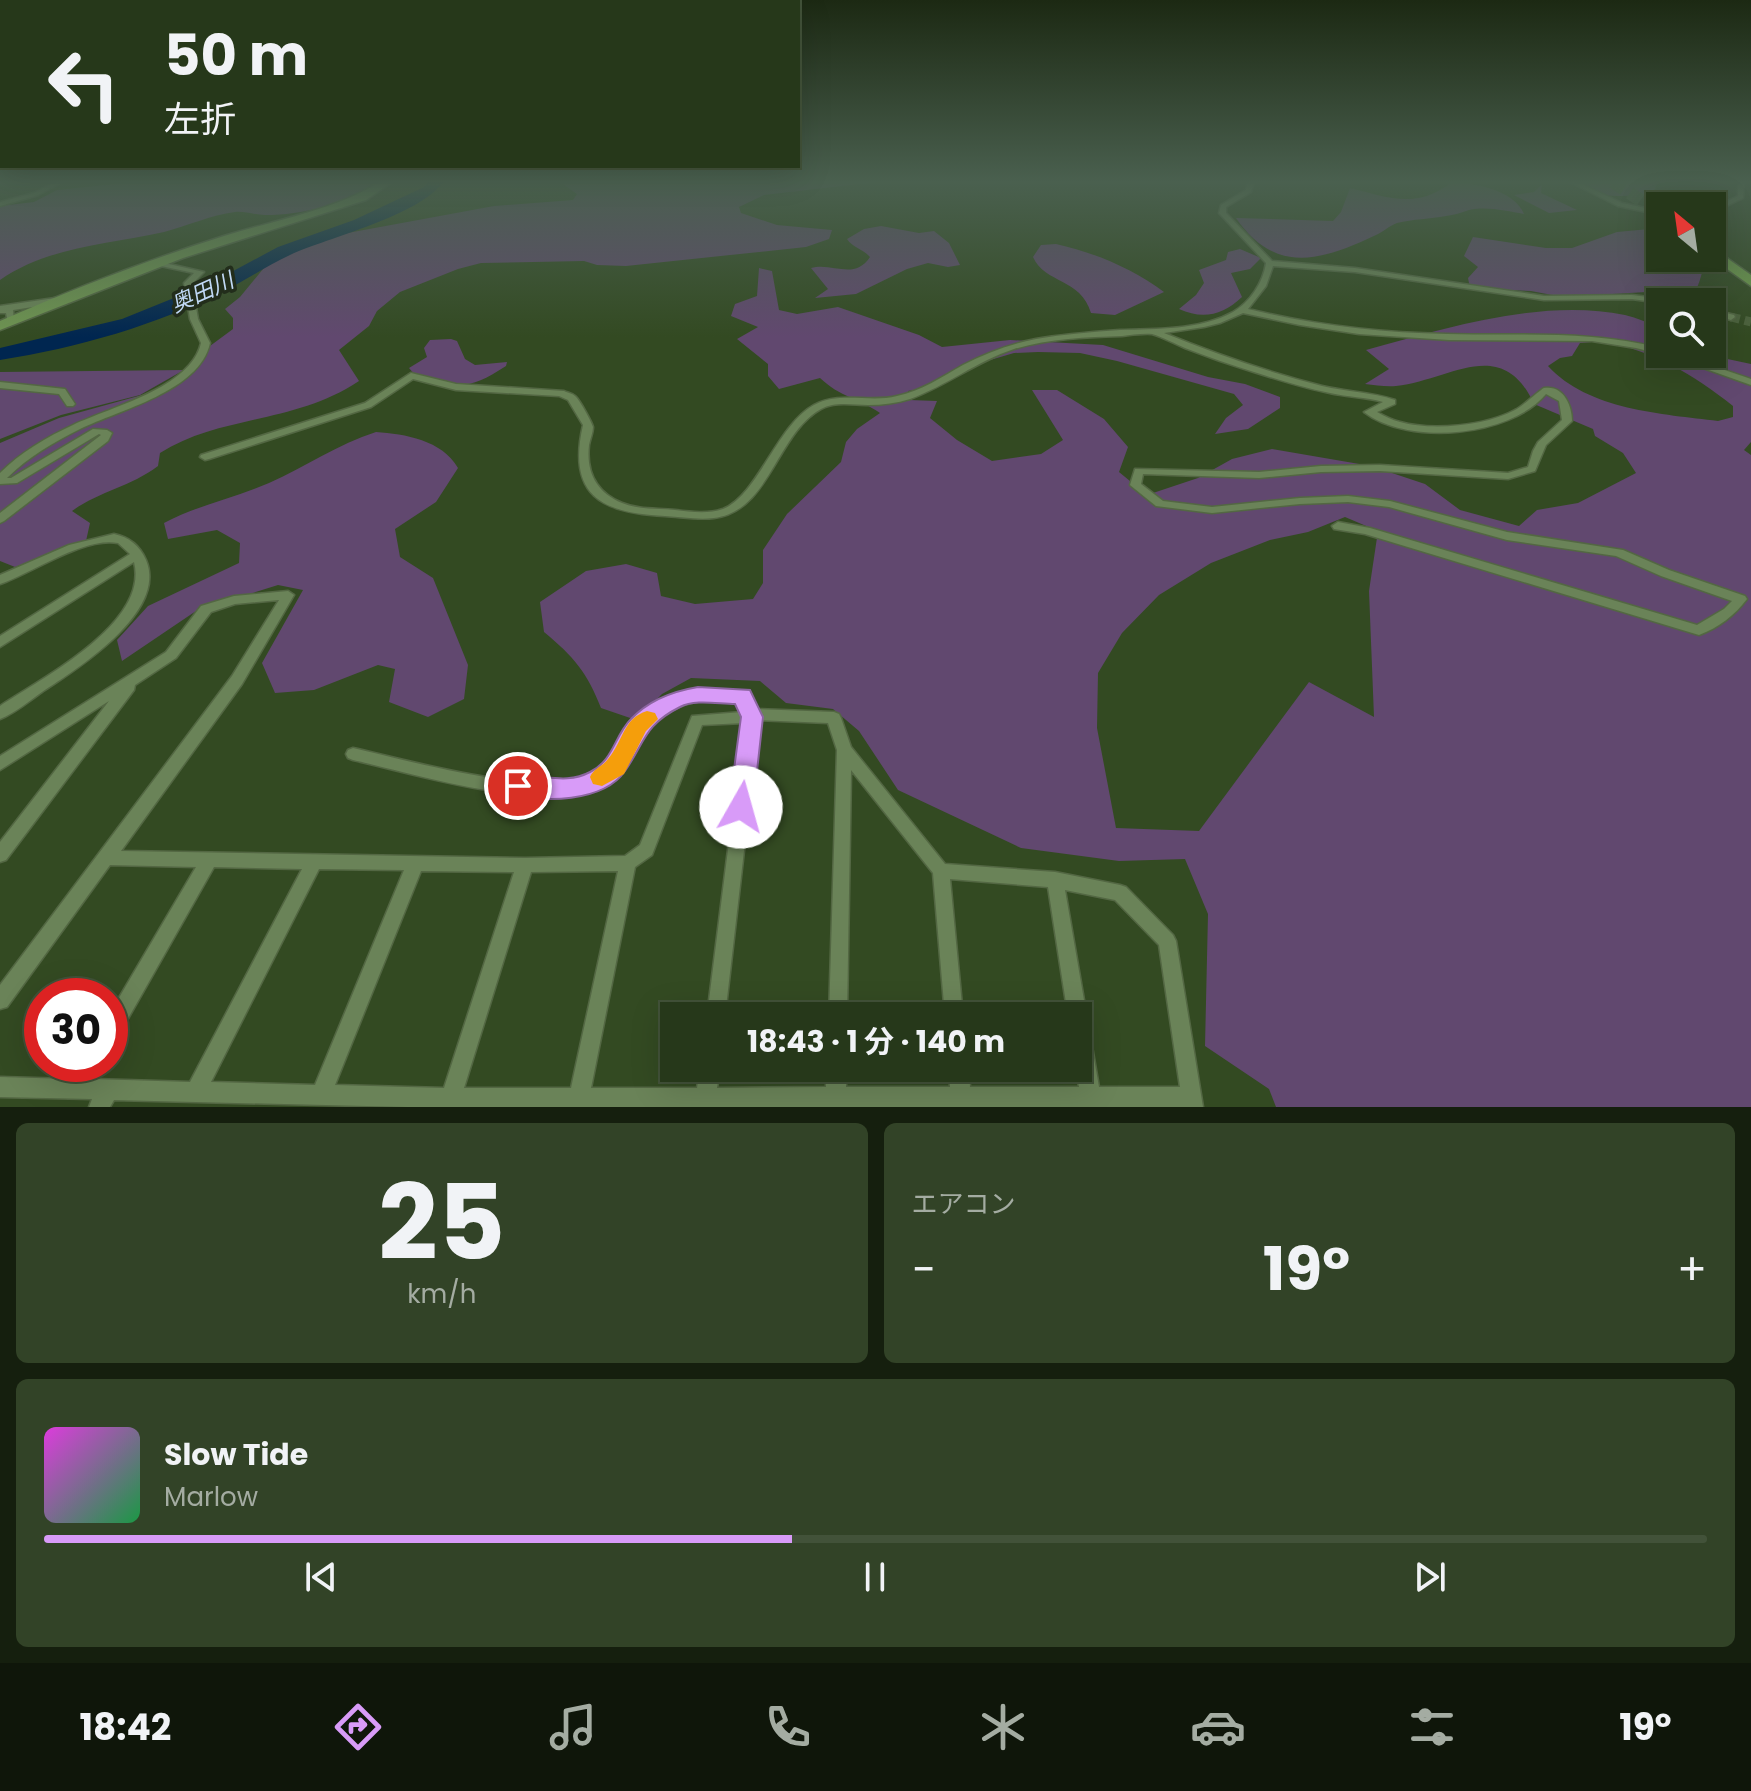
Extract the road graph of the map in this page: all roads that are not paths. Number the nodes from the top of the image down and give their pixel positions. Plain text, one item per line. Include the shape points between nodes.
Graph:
1 (251, 234) edge
2 (1242, 234) edge
3 (1726, 262) tunnel mouth
4 (159, 263) junction
5 (1270, 263) junction
6 (1751, 282) edge
7 (1646, 299) edge
8 (55, 301) junction
9 (0, 309) edge
10 (1242, 310) junction
11 (1726, 316) edge
12 (1731, 317) tunnel mouth
13 (5, 324) edge
14 (1151, 331) junction
15 (1646, 349) edge
16 (1714, 368) edge
17 (1751, 382) edge
18 (0, 385) edge
19 (70, 404) dead end
20 (205, 457) dead end
21 (0, 480) edge
22 (0, 519) edge
23 (1338, 526) dead end
24 (137, 555) junction
25 (4, 574) edge
26 (0, 642) edge
27 (136, 677) junction
28 (0, 713) edge
29 (751, 716) junction
30 (844, 750) junction
31 (353, 754) dead end
32 (0, 764) edge
33 (0, 855) edge
34 (106, 858) junction
35 (209, 860) junction
36 (314, 862) junction
37 (628, 863) junction
38 (415, 864) junction
39 (525, 865) junction
40 (941, 871) junction
41 (1055, 880) junction
42 (0, 1000) edge
43 (128, 1000) edge
44 (718, 1002) edge
45 (838, 1002) edge
46 (953, 1002) edge
47 (1075, 1002) edge
48 (80, 1082) edge
49 (708, 1082) edge
50 (836, 1082) edge
51 (960, 1082) edge
52 (1089, 1082) edge
53 (0, 1087) edge
54 (77, 1088) junction
55 (196, 1091) junction
56 (321, 1094) junction
57 (836, 1097) junction
58 (961, 1097) junction
59 (1091, 1097) junction
60 (104, 1098) edge
61 (451, 1098) junction
62 (579, 1098) junction
63 (706, 1098) junction
64 (479, 1102) edge
65 (873, 1102) edge
66 (1192, 1102) edge

1 - 4 main road
2 - 5 street
3 - 6 highway
4 - 8 main road
4 - 21 street via 200,272 188,283 195,323 205,335 196,363 161,391 53,439
5 - 7 street via 1544,298
5 - 10 street via 1263,283
8 - 9 street
8 - 13 main road
9 - 13 street via 10,311
10 - 14 street via 1206,324
10 - 15 street via 1326,327 1476,338 1570,335
11 - 12 street
14 - 20 street via 1023,345 991,353 909,396 817,405 735,507 716,514 614,506 593,489 583,471 588,425 572,398 561,393 456,387 411,376 368,405
14 - 23 street via 1320,389 1374,395 1392,402 1369,412 1399,425 1449,428 1493,421 1525,411 1544,391 1563,398 1568,410 1567,421 1543,443 1535,466 1525,474 1380,468 1259,475 1139,471 1135,485 1160,504 1212,510 1348,499 1390,504 1507,536 1619,553 1741,599 1699,630
16 - 17 street
18 - 19 street via 62,391
21 - 22 street via 13,481 97,431 107,433
24 - 25 street via 113,538
24 - 26 street
24 - 28 street via 142,587 118,626
27 - 32 street
27 - 33 street
27 - 34 street via 171,655 206,609 234,600 288,595 237,680
29 - 30 street via 834,718
29 - 31 street via 742,696 676,698 638,725 616,767 594,782 561,791
29 - 37 street via 697,720 646,850
29 - 44 street
30 - 40 street
30 - 45 street
34 - 35 street
34 - 42 street
35 - 36 street
35 - 43 street
36 - 38 street
36 - 55 street
37 - 39 street
37 - 62 street
38 - 39 street
38 - 56 street
39 - 61 street
40 - 41 street
40 - 46 street
41 - 47 street
41 - 66 street via 1120,893 1167,941
48 - 54 street
49 - 63 street
50 - 57 street
51 - 58 street
52 - 59 street
53 - 54 street
54 - 60 street
55 - 56 street
55 - 60 street
56 - 61 street
57 - 63 street
57 - 65 street
58 - 59 street
58 - 65 street
59 - 66 street
61 - 64 street
62 - 63 street
62 - 64 street

